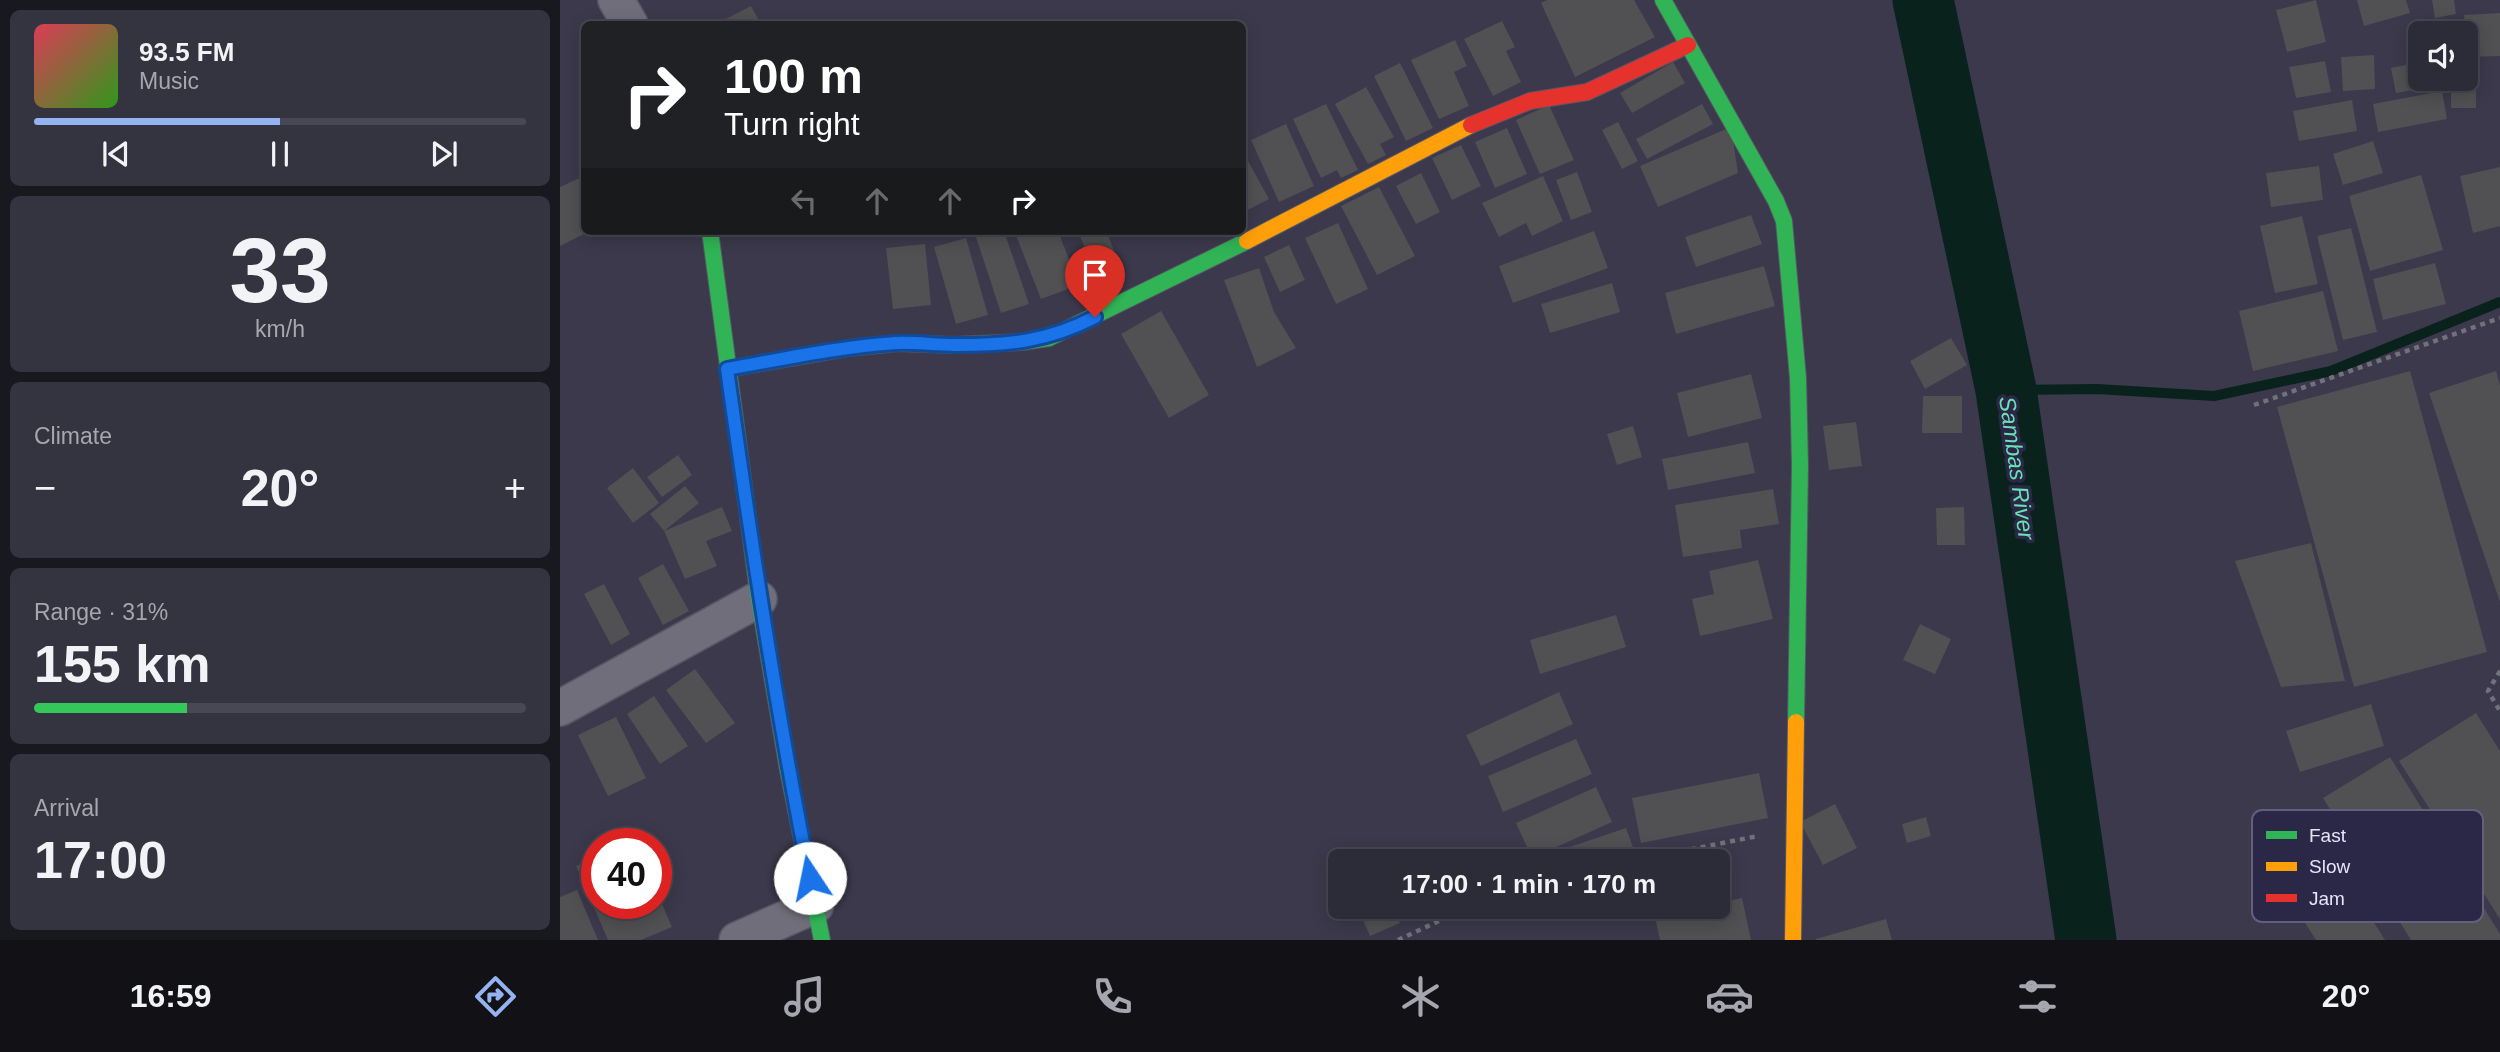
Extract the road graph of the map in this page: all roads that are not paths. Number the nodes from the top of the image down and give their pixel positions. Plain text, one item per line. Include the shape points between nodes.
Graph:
1 (616, 0) edge
2 (1663, 0) edge
3 (628, 21) edge
4 (1688, 45) junction
5 (710, 235) edge
6 (727, 369) junction
7 (759, 599) junction
8 (560, 708) edge
9 (816, 905) junction
10 (737, 940) edge
11 (822, 940) edge
12 (1793, 940) edge

1 - 3 street
2 - 4 street
4 - 6 street via 1587,92 1531,101 1476,122 1254,238 1048,338 989,344 898,343
4 - 12 street via 1784,221 1798,378 1800,466
5 - 6 street
6 - 7 street
7 - 8 street
7 - 9 street
9 - 10 street
9 - 11 street

